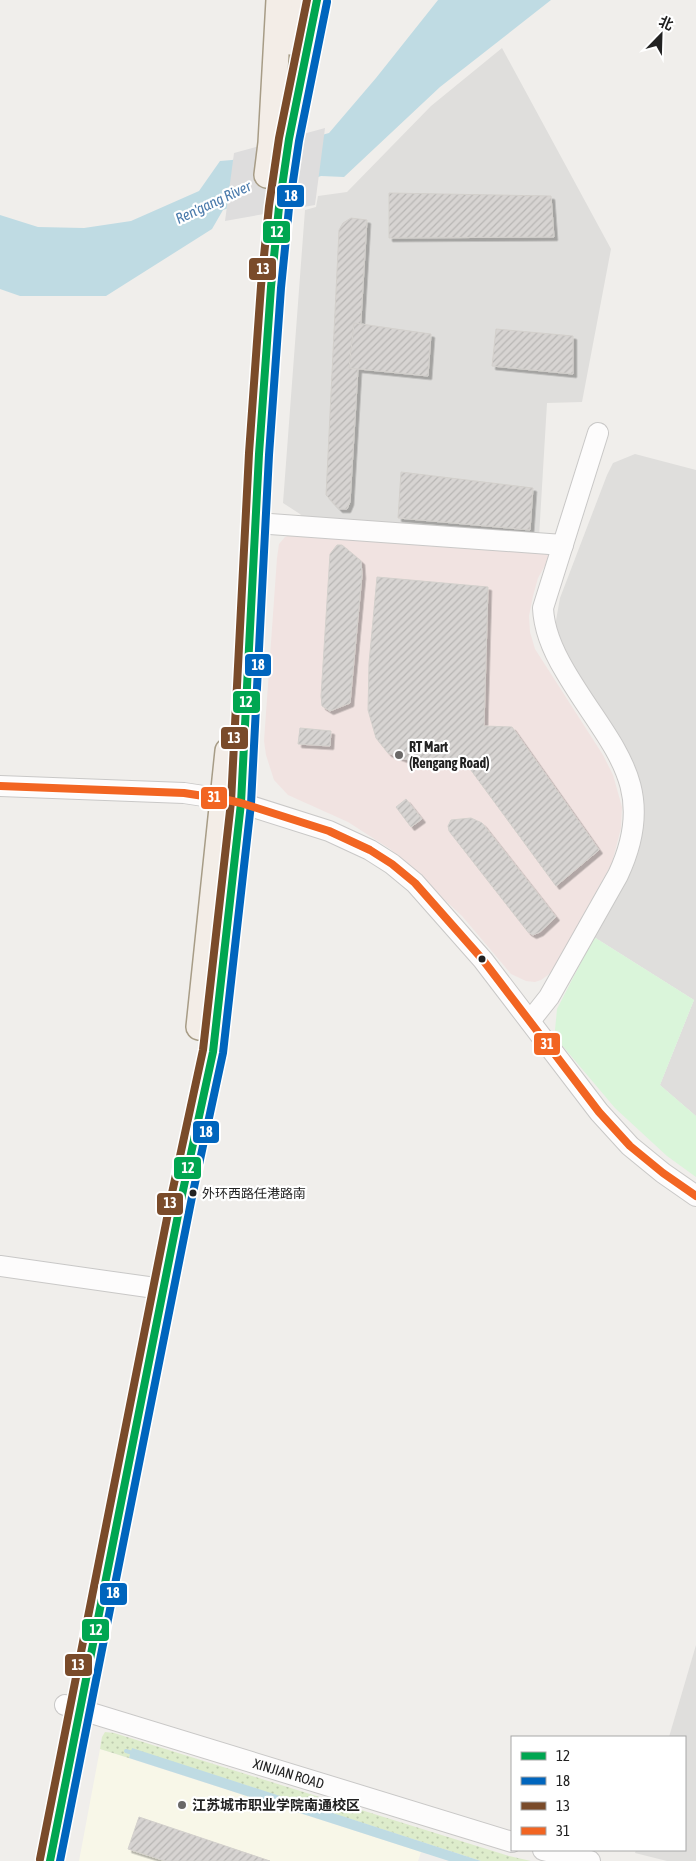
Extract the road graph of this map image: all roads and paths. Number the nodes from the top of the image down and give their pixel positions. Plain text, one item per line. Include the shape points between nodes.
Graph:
1 (278, 0) edge
2 (296, 0) edge
3 (317, 0) edge
4 (280, 141) junction
5 (271, 212) junction
6 (598, 433) dead end
7 (256, 524) junction
8 (563, 545) junction
9 (0, 786) edge
10 (232, 801) junction
11 (530, 1021) junction
12 (696, 1196) edge
13 (0, 1266) edge
14 (148, 1287) junction
15 (73, 1707) junction
16 (511, 1842) edge
17 (547, 1851) edge
18 (34, 1861) edge
19 (50, 1861) edge
20 (590, 1861) edge

1 - 4 main road
2 - 4 main road
3 - 4 main road
4 - 5 main road
5 - 7 main road via 270,307
5 - 10 main road via 243,450 230,736
6 - 8 street
7 - 8 street
7 - 10 main road
8 - 11 street via 543,608 544,625 558,659 630,778 634,822 618,875 549,997
9 - 10 street via 184,793
10 - 11 street via 329,832 370,850 392,864 415,883 477,952
10 - 14 main road via 196,1054
10 - 15 main road via 214,1052
11 - 12 street via 630,1146
13 - 14 street
14 - 15 main road
15 - 16 street, XINJIAN ROAD
15 - 18 main road
15 - 19 main road
17 - 20 street

